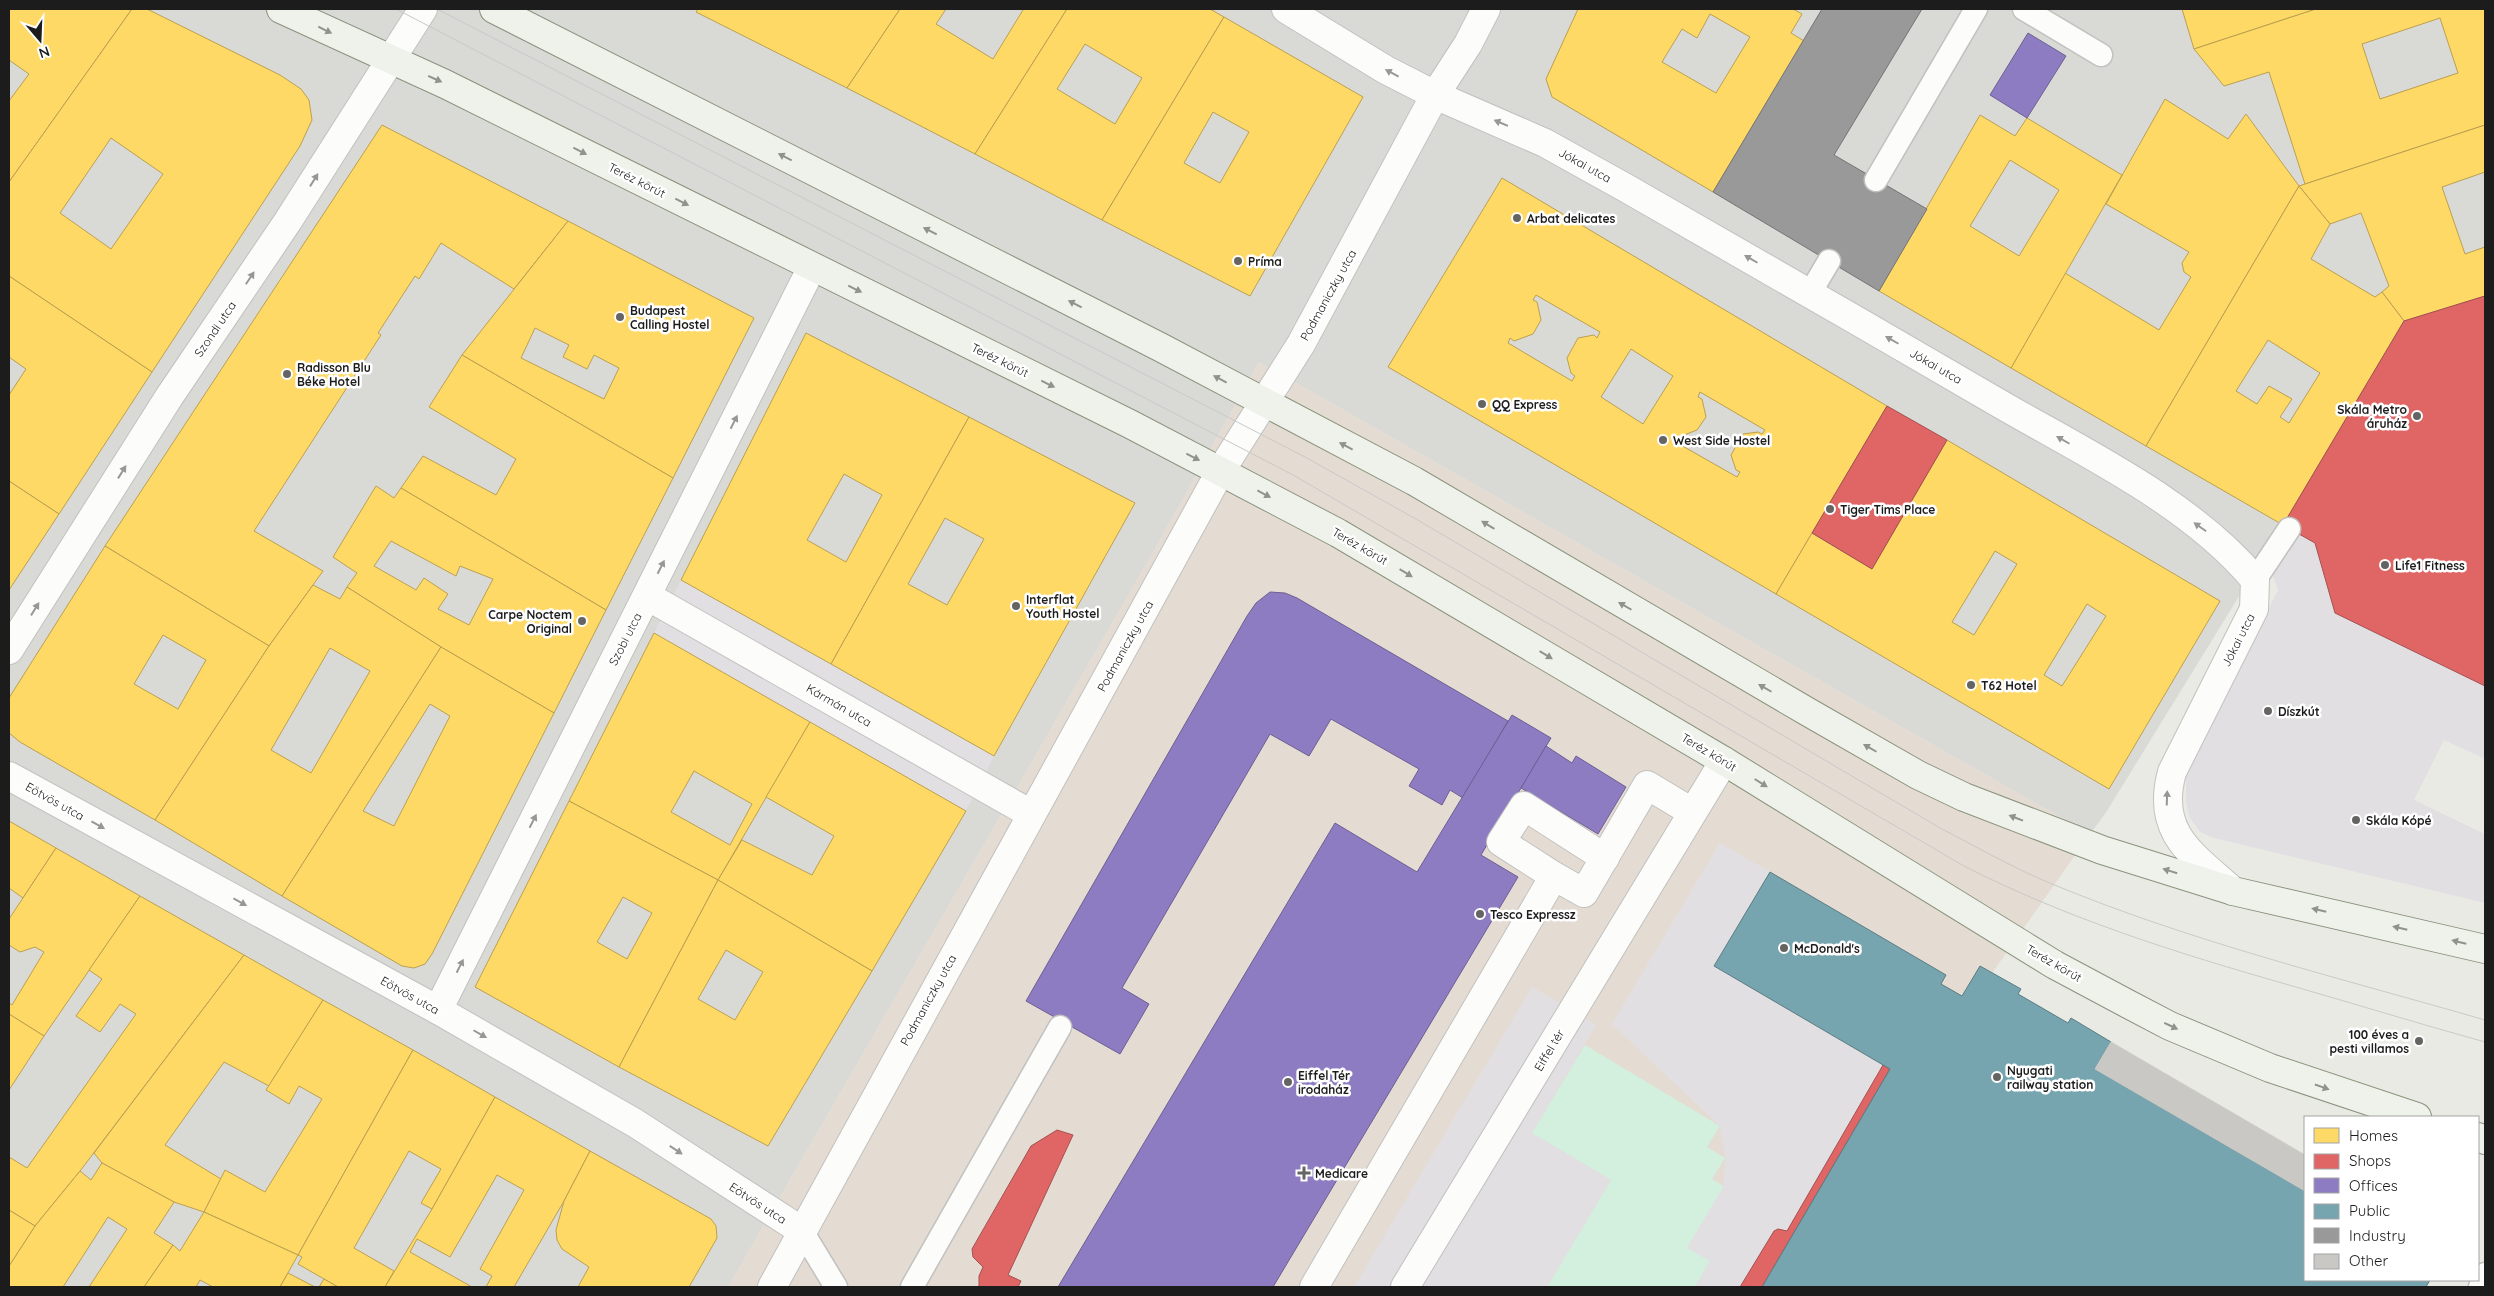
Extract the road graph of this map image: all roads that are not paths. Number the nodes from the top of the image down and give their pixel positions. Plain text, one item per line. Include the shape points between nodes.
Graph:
1 (281, 9) edge
2 (423, 9) edge
3 (494, 9) edge
4 (1286, 9) edge
5 (1486, 9) edge
6 (1976, 9) edge
7 (2024, 9) edge
8 (2101, 56) dead end
9 (390, 59) junction
10 (1435, 95) junction
11 (1876, 180) dead end
12 (1829, 260) dead end
13 (812, 267) junction
14 (1810, 293) junction
15 (1263, 402) junction
16 (1220, 472) junction
17 (2290, 529) dead end
18 (2255, 580) junction
19 (647, 596) junction
20 (9, 650) edge
21 (1724, 760) junction
22 (9, 776) edge
23 (1692, 812) junction
24 (1031, 814) junction
25 (1605, 858) junction
26 (1554, 876) junction
27 (2233, 891) junction
28 (2485, 949) edge
29 (438, 1010) junction
30 (1060, 1027) dead end
31 (2414, 1116) edge
32 (802, 1231) junction
33 (2485, 1274) edge
34 (772, 1287) edge
35 (836, 1287) edge
36 (912, 1287) edge
37 (1314, 1287) edge
38 (1405, 1287) edge
39 (2480, 1287) edge

1 -> 9 main road, Teréz körút
2 - 9 street, Szondi utca
15 -> 3 main road
10 -> 4 street, Jókai utca via 1386,70
5 - 10 street, Podmaniczky utca
6 - 11 lane
7 - 8 lane
9 -> 13 main road, Teréz körút
20 -> 9 street, Szondi utca via 169,397 288,221
14 -> 10 street, Jókai utca via 1545,143
10 - 15 street, Podmaniczky utca via 1301,344
12 - 14 lane
13 -> 16 main road, Teréz körút
19 -> 13 street, Szobi utca
18 -> 14 street, Jókai utca via 2215,538 2133,480
15 - 16 street, Podmaniczky utca
27 -> 15 main road via 2102,850 1988,807 1918,775 1414,481
16 -> 21 main road, Teréz körút via 1338,533
16 - 24 street, Podmaniczky utca
17 - 18 lane
27 -> 18 street, Jókai utca via 2184,847 2166,807 2166,792 2172,772 2254,608
19 - 24 street, Kármán utca
29 -> 19 street, Szobi utca
21 - 23 street, Eiffel tér
21 -> 31 main road, Teréz körút via 2054,965 2128,1004 2270,1068
22 -> 29 street, Eötvös utca
23 - 25 street via 1648,785
23 - 38 street, Eiffel tér
24 - 32 street, Podmaniczky utca
25 - 26 street via 1584,893
25 - 26 street via 1524,806 1508,821 1501,842
26 - 37 street
28 -> 27 main road
29 -> 32 street, Eötvös utca via 635,1123
30 - 36 lane
32 - 34 street, Podmaniczky utca
32 - 35 lane
33 - 39 lane

